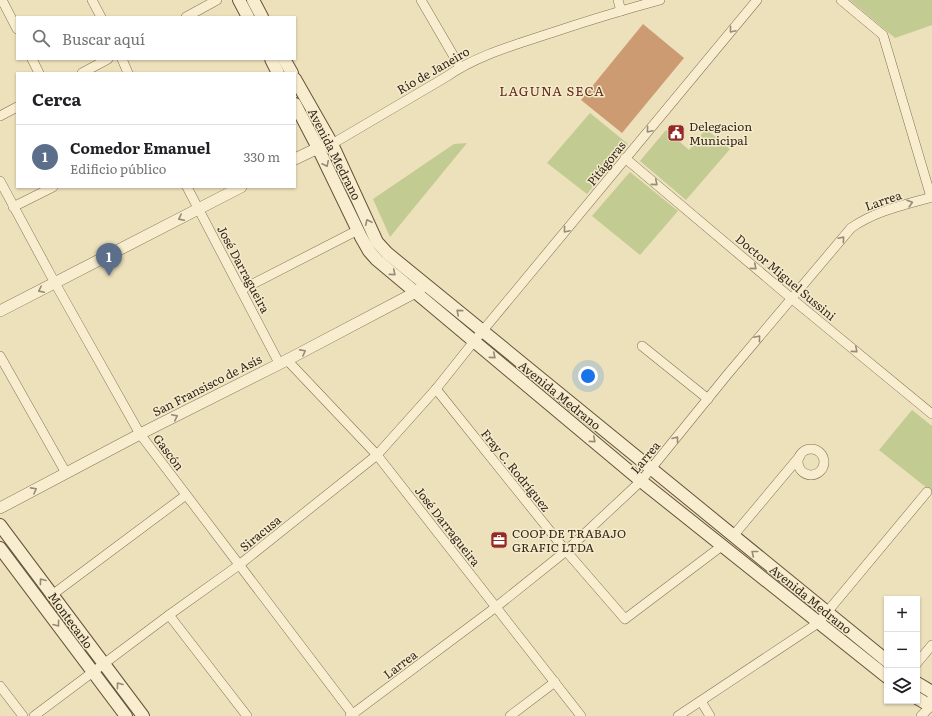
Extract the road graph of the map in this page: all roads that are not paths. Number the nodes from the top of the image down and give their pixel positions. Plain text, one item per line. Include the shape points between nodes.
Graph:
1 (2, 0) edge
2 (92, 0) edge
3 (217, 0) edge
4 (239, 0) edge
5 (253, 0) edge
6 (421, 0) edge
7 (618, 0) edge
8 (660, 0) edge
9 (757, 0) edge
10 (841, 0) edge
11 (621, 10) junction
12 (100, 16) edge
13 (188, 16) edge
14 (247, 16) edge
15 (261, 16) edge
16 (16, 27) edge
17 (32, 60) edge
18 (106, 60) edge
19 (122, 60) edge
20 (272, 60) edge
21 (285, 60) edge
22 (460, 67) junction
23 (38, 72) edge
24 (84, 72) edge
25 (128, 72) edge
26 (278, 72) edge
27 (291, 72) edge
28 (296, 81) edge
29 (296, 106) edge
30 (16, 108) edge
31 (0, 116) edge
32 (332, 144) junction
33 (318, 148) junction
34 (626, 158) junction
35 (296, 159) edge
36 (0, 181) edge
37 (51, 188) edge
38 (188, 188) edge
39 (239, 188) edge
40 (931, 197) edge
41 (13, 207) junction
42 (198, 209) junction
43 (358, 230) junction
44 (55, 283) junction
45 (426, 285) junction
46 (241, 290) junction
47 (416, 292) junction
48 (791, 298) junction
49 (0, 311) edge
50 (479, 336) junction
51 (642, 346) dead end
52 (0, 356) edge
53 (283, 361) junction
54 (436, 389) junction
55 (708, 399) junction
56 (932, 414) edge
57 (140, 434) junction
58 (377, 455) junction
59 (800, 456) dead end
60 (652, 469) junction
61 (66, 473) junction
62 (642, 481) junction
63 (927, 492) dead end
64 (186, 495) junction
65 (0, 508) edge
66 (0, 524) edge
67 (733, 536) junction
68 (723, 545) junction
69 (0, 548) edge
70 (566, 551) junction
71 (239, 565) junction
72 (52, 595) junction
73 (496, 607) junction
74 (828, 613) junction
75 (169, 615) junction
76 (818, 623) junction
77 (932, 645) edge
78 (884, 659) edge
79 (920, 659) edge
80 (103, 664) junction
81 (92, 672) junction
82 (884, 675) edge
83 (555, 682) junction
84 (920, 685) edge
85 (0, 686) edge
86 (932, 692) edge
87 (700, 702) junction
88 (928, 702) edge
89 (352, 715) edge
90 (23, 716) edge
91 (34, 716) edge
92 (126, 716) edge
93 (143, 716) edge
94 (247, 716) edge
95 (510, 716) edge
96 (581, 716) edge
97 (678, 716) edge
98 (710, 716) edge
99 (921, 716) edge

1 - 16 street
2 - 12 street
3 - 13 street
4 - 14 main road
5 - 15 main road
6 - 22 street
7 - 11 street
8 - 11 street, Río de Janeiro
9 -> 34 street, Pitágoras
10 - 40 street via 883,35
11 - 22 street, Río de Janeiro via 512,46
17 - 23 street
18 - 24 street
19 - 25 street
20 - 26 main road
21 - 27 main road
22 - 32 street, Río de Janeiro
28 - 32 main road, Avenida Medrano
29 - 33 main road, Avenida Medrano
30 - 31 street
32 - 33 street, Río de Janeiro
45 -> 32 main road, Avenida Medrano via 377,242
33 - 35 street, Río de Janeiro
33 -> 43 main road, Avenida Medrano
34 -> 48 street, Doctor Miguel Sussini
34 -> 50 street, Pitágoras
36 - 41 street, Gascón
37 - 41 street
38 - 42 street, José Darragueira
39 - 42 street
48 -> 40 street, Larrea via 851,228 874,215
41 - 44 street, Gascón
42 -> 44 street
42 - 46 street, José Darragueira
43 - 46 street
43 -> 47 main road, Avenida Medrano via 377,260
44 -> 49 street
44 - 57 street, Gascón
45 - 47 street, San Fransisco de Asís
50 -> 45 main road, Avenida Medrano
46 - 53 street, José Darragueira
47 - 50 main road, Avenida Medrano
53 -> 47 street, San Fransisco de Asís
55 -> 48 street, Larrea
48 -> 56 street, Doctor Miguel Sussini
50 - 54 street, Siracusa
50 - 60 main road, Avenida Medrano
50 -> 62 main road, Avenida Medrano
51 - 55 street
52 - 61 street
57 -> 53 street, San Fransisco de Asís
53 - 58 street, José Darragueira
54 - 58 street, Siracusa
54 - 70 street, Fray C. Rodríguez
60 -> 55 street, Larrea
57 - 61 street, San Fransisco de Asís
57 - 64 street, Gascón
58 - 71 street, Siracusa
58 - 73 street, José Darragueira
59 - 67 street
60 - 62 street, Larrea
60 - 67 main road, Avenida Medrano
65 -> 61 street, San Fransisco de Asís
62 - 68 main road, Avenida Medrano
62 - 70 street, Larrea
63 - 74 street
64 - 71 street, Gascón
64 - 72 street
72 -> 66 main road, Montecarlo
74 -> 67 main road, Avenida Medrano
68 - 70 street, Fray C. Rodríguez via 625,619
68 - 76 main road, Avenida Medrano
69 -> 81 main road, Montecarlo
70 - 73 street, Larrea
71 - 75 street, Siracusa
71 - 89 street, Gascón
72 - 80 main road, Montecarlo
73 - 83 street, José Darragueira
73 - 89 street, Larrea
74 - 76 street
74 - 78 main road, Avenida Medrano
75 - 80 street, Siracusa
75 - 94 street
76 - 82 main road, Avenida Medrano
76 - 87 street
77 - 79 street
80 - 81 street, Siracusa
93 -> 80 main road, Montecarlo
81 - 91 street, Siracusa
81 - 92 main road, Montecarlo
83 - 95 street
83 - 96 street, José Darragueira
84 - 86 main road
85 - 90 street
87 - 97 street
87 - 98 street
88 - 99 street

